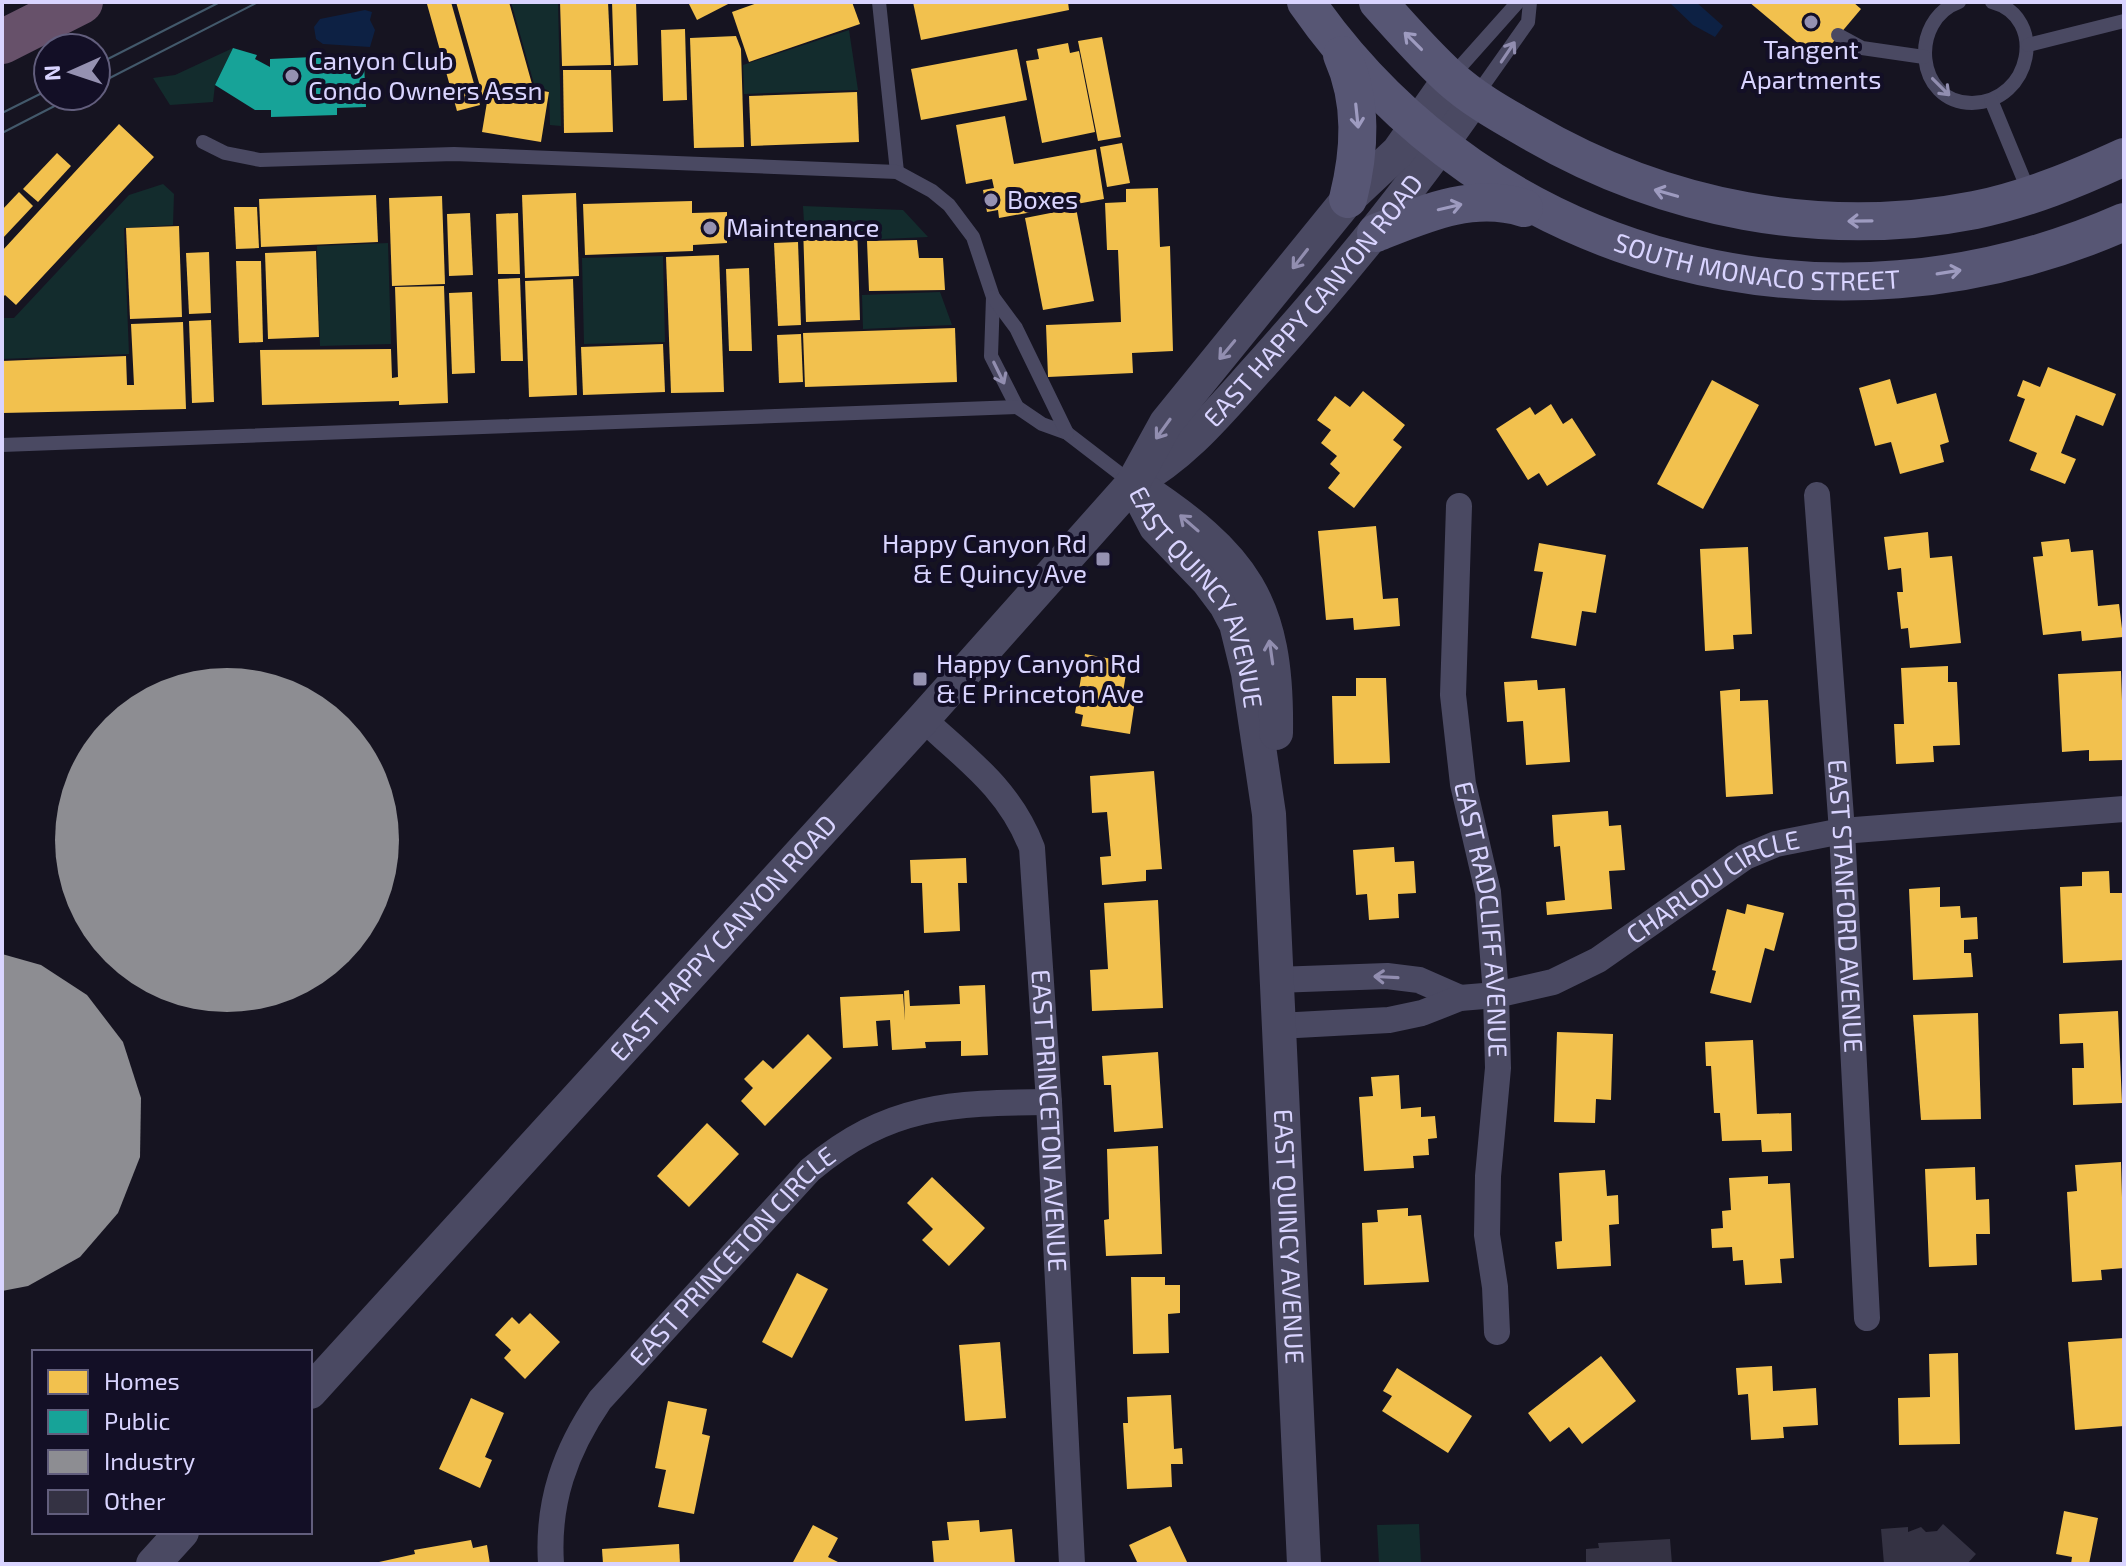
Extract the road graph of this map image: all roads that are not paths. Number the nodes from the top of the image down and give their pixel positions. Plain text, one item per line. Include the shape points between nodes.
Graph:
1 (81, 2) edge
2 (879, 2) edge
3 (1306, 2) edge
4 (1378, 2) edge
5 (1518, 2) edge
6 (1530, 2) edge
7 (1955, 3) edge
8 (2001, 3) edge
9 (2124, 21) edge
10 (1838, 35) dead end
11 (2, 42) edge
12 (1336, 42) junction
13 (2028, 45) junction
14 (1924, 57) junction
15 (1463, 88) junction
16 (1991, 100) junction
17 (1430, 135) junction
18 (203, 142) dead end
19 (2124, 157) edge
20 (897, 172) junction
21 (2030, 196) junction
22 (1348, 199) junction
23 (1546, 214) junction
24 (2124, 222) edge
25 (1376, 233) junction
26 (993, 297) junction
27 (1017, 407) junction
28 (1067, 433) junction
29 (2, 445) edge
30 (1133, 483) junction
31 (1817, 495) dead end
32 (1459, 506) dead end
33 (923, 719) junction
34 (2124, 809) edge
35 (1842, 831) junction
36 (1275, 980) junction
37 (1496, 995) junction
38 (1460, 998) junction
39 (1278, 1026) junction
40 (1049, 1102) junction
41 (1867, 1318) dead end
42 (1497, 1332) dead end
43 (312, 1390) edge
44 (180, 1534) edge
45 (153, 1564) edge
46 (551, 1564) edge
47 (1072, 1564) edge
48 (1304, 1564) edge

1 - 11 highway
2 - 20 lane
3 - 12 main road
15 -> 4 main road
5 - 15 lane
15 -> 6 lane via 1528,22
7 - 14 lane via 1934,19
8 - 13 lane
9 - 13 lane
10 - 14 lane via 1862,48
12 - 17 main road via 1372,84
12 -> 22 main road via 1353,89 1358,130
13 - 16 lane via 2020,76
14 -> 16 lane via 1934,83 1945,93 1963,102
15 - 17 street, EAST HAPPY CANYON ROAD
21 -> 15 main road, SOUTH MONACO STREET via 1977,210 1856,221 1742,211 1651,189 1593,164
16 - 21 lane
17 - 22 street, EAST HAPPY CANYON ROAD via 1398,152
17 - 23 main road, SOUTH MONACO STREET via 1474,171
17 - 25 street, EAST HAPPY CANYON ROAD
18 - 20 lane via 260,160 454,154
19 - 21 main road, SOUTH MONACO STREET
20 - 26 lane via 932,191 963,221 980,251
22 -> 30 street, EAST HAPPY CANYON ROAD via 1166,423
23 -> 24 main road, SOUTH MONACO STREET via 1646,253 1692,264 1785,279 1853,281 1985,266
25 -> 23 main road via 1469,203 1508,203
25 - 30 street, EAST HAPPY CANYON ROAD via 1198,435
26 -> 27 lane via 991,356
26 - 28 lane via 1016,328
27 - 28 lane
27 - 29 lane
28 - 30 lane
30 - 33 street, EAST HAPPY CANYON ROAD
30 - 36 street, EAST QUINCY AVENUE via 1156,527 1208,581 1236,624 1269,814
31 - 35 street, EAST STANFORD AVENUE
32 - 37 street, EAST RADCLIFF AVENUE via 1455,740 1488,892
33 - 40 street, EAST PRINCETON AVENUE via 1000,789 1020,817 1032,848
33 - 43 street, EAST HAPPY CANYON ROAD
34 - 35 street, CHARLOU CIRCLE
35 - 37 street, CHARLOU CIRCLE via 1776,844 1745,857 1598,960 1553,982
35 - 41 street, EAST STANFORD AVENUE
38 -> 36 street, CHARLOU CIRCLE via 1419,980 1387,976
36 - 39 street, EAST QUINCY AVENUE
37 - 38 street, CHARLOU CIRCLE
37 - 42 street, EAST RADCLIFF AVENUE via 1498,1068 1487,1235
38 - 39 street, CHARLOU CIRCLE via 1389,1020
39 - 48 street, EAST QUINCY AVENUE
40 - 46 street, EAST PRINCETON CIRCLE via 930,1108 878,1124 810,1170 600,1400 580,1429 556,1489
40 - 47 street, EAST PRINCETON AVENUE
44 - 45 street

